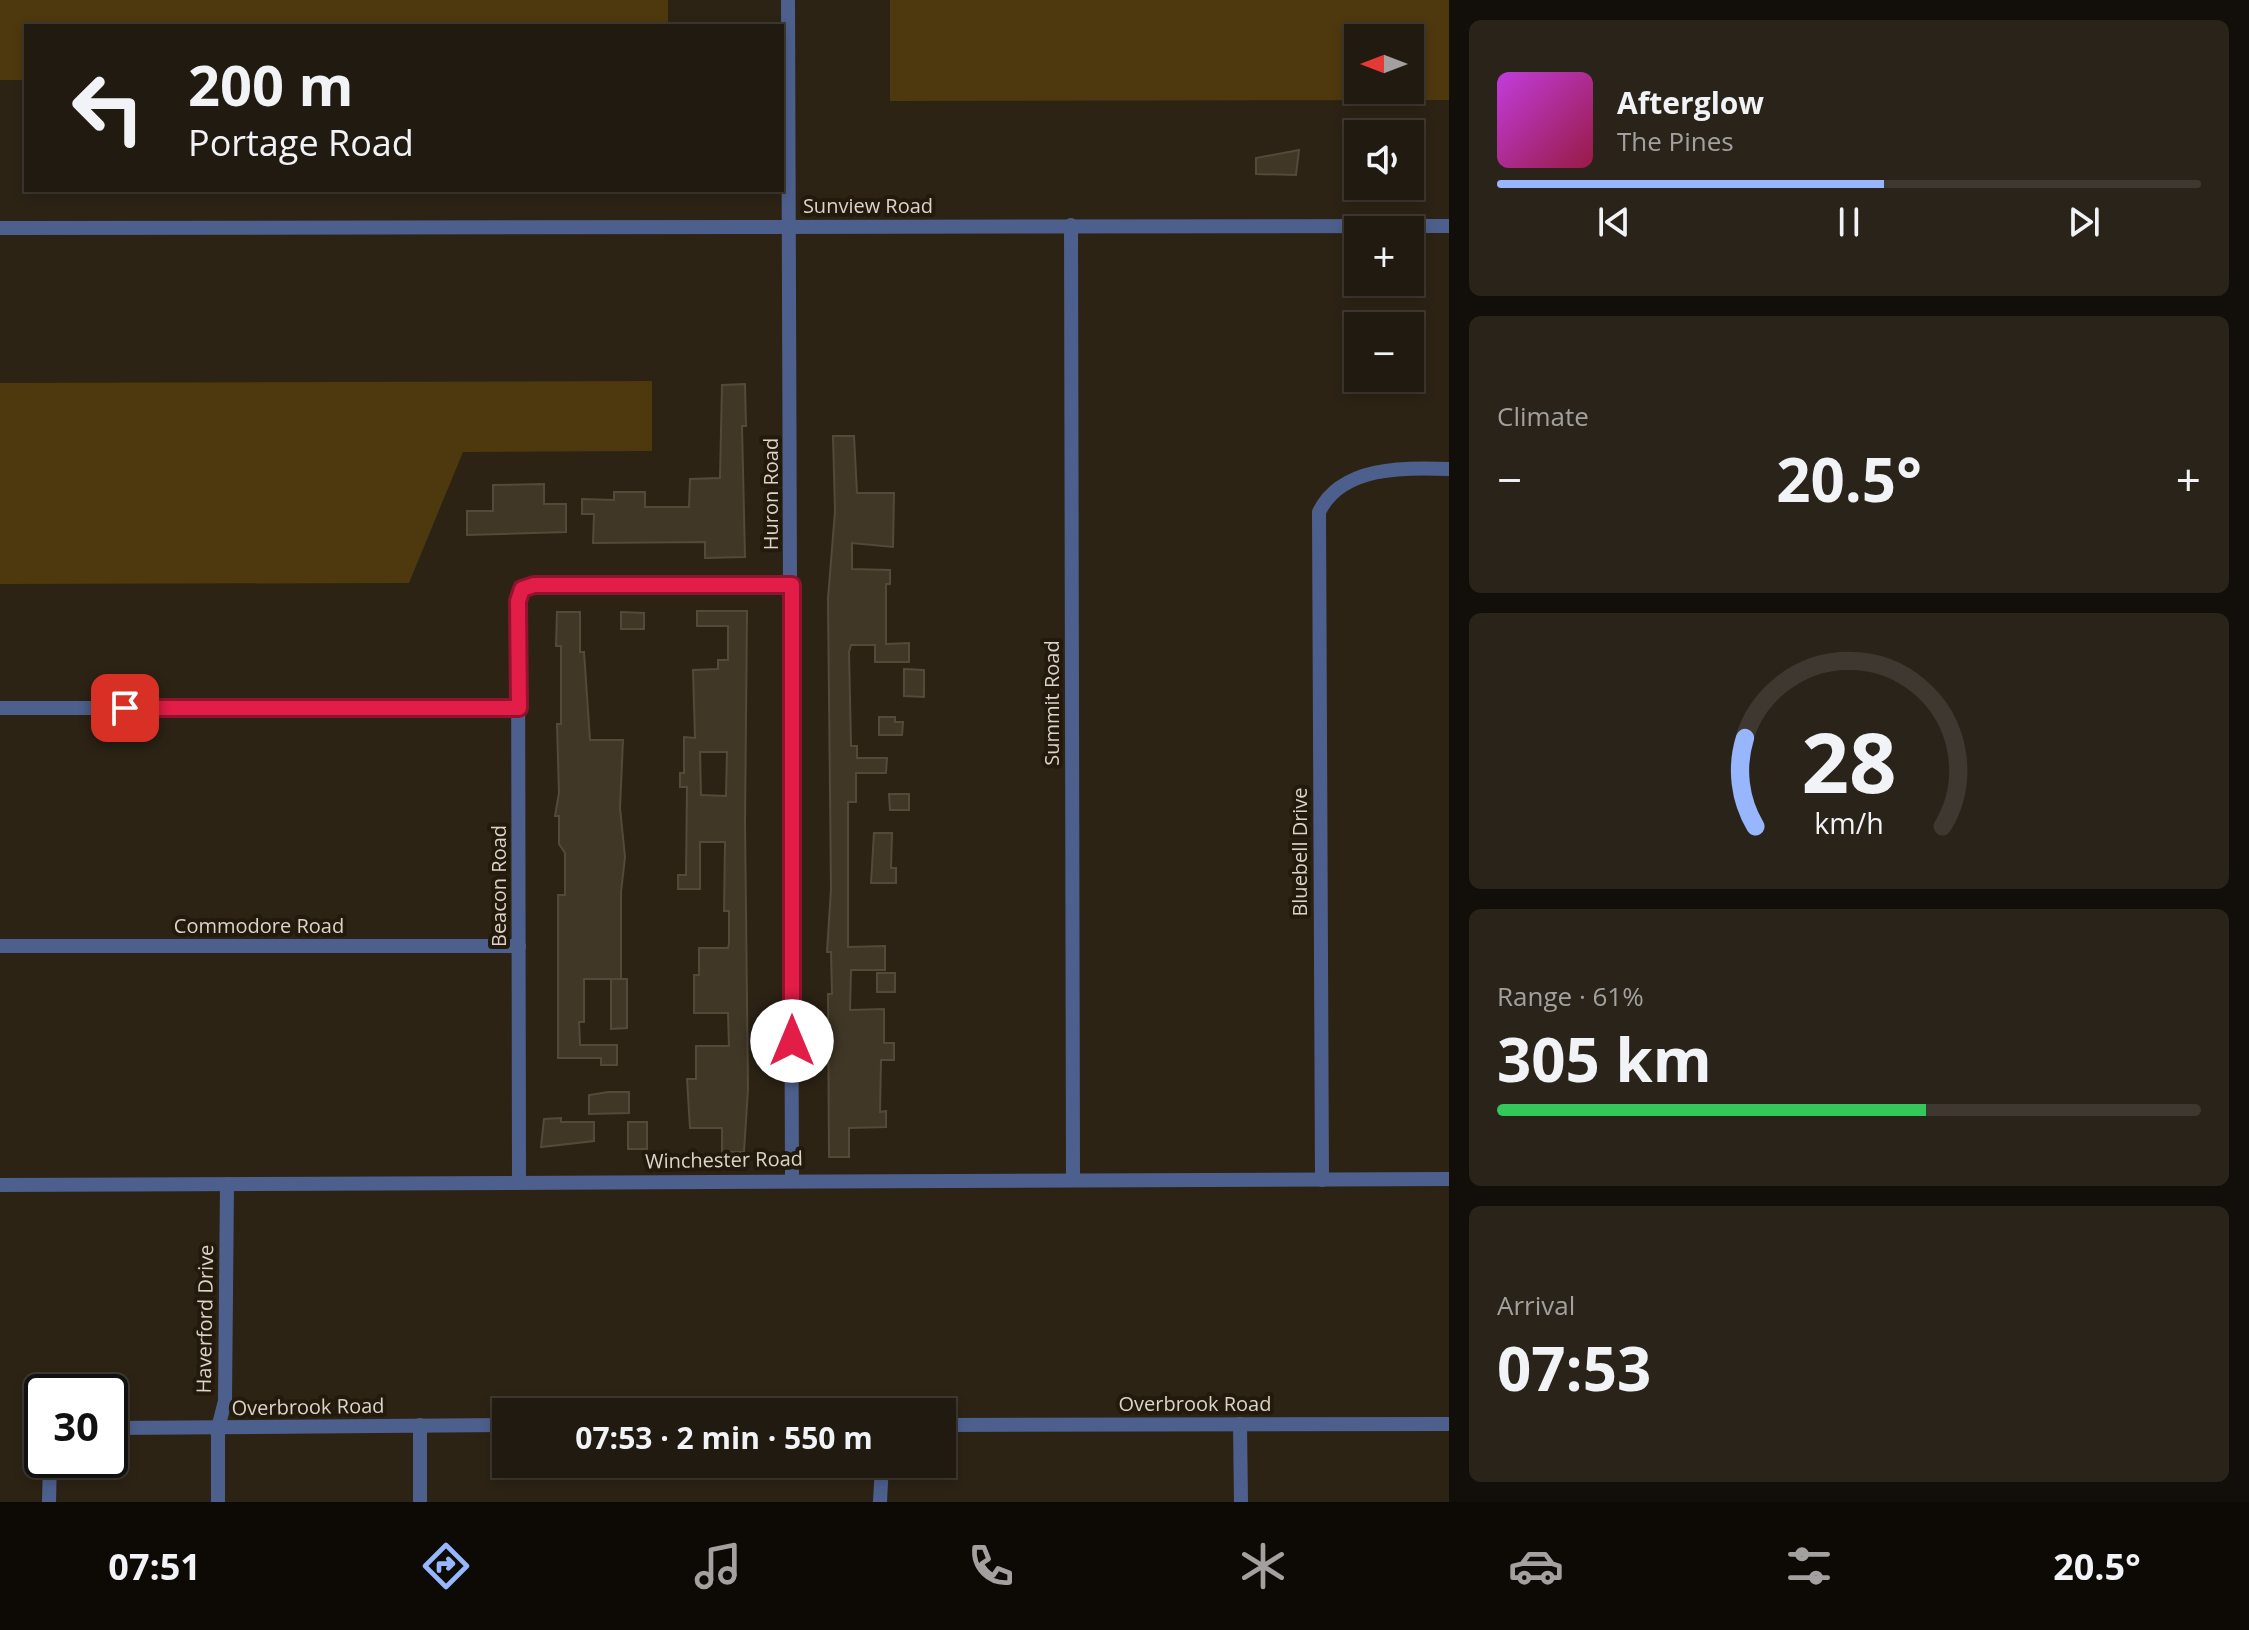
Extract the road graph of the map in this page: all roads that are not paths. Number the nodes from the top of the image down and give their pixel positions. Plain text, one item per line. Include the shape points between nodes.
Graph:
1 (788, 0) edge
2 (1071, 225) junction
3 (1449, 226) edge
4 (790, 227) junction
5 (0, 228) edge
6 (1449, 469) edge
7 (792, 585) junction
8 (0, 708) edge
9 (519, 708) junction
10 (0, 946) edge
11 (519, 946) junction
12 (792, 1179) junction
13 (1449, 1179) edge
14 (1073, 1180) junction
15 (1322, 1180) junction
16 (519, 1183) junction
17 (227, 1184) junction
18 (0, 1185) edge
19 (1240, 1424) junction
20 (1449, 1424) edge
21 (420, 1425) junction
22 (492, 1425) edge
23 (956, 1425) edge
24 (128, 1428) edge
25 (218, 1428) junction
26 (48, 1478) edge
27 (881, 1478) edge
28 (49, 1502) edge
29 (218, 1502) edge
30 (420, 1502) edge
31 (880, 1502) edge
32 (1241, 1502) edge

1 - 4 street, Huron Road
2 - 3 street, Sunview Road
2 - 4 street, Sunview Road
2 - 14 street, Summit Road
4 - 5 street, Sunview Road
4 - 7 street, Huron Road
6 - 15 street, Bluebell Drive via 1395,470 1352,479 1324,500 1318,524
7 - 9 street, Beacon Road via 522,589
7 - 12 street, Huron Road
8 - 9 street
9 - 11 street, Beacon Road
10 - 11 street, Commodore Road
11 - 16 street, Beacon Road
12 - 14 street, Winchester Road
12 - 16 street, Winchester Road
13 - 15 street, Winchester Road
14 - 15 street, Winchester Road
16 - 17 street, Winchester Road
17 - 18 street, Winchester Road
17 - 25 street, Haverford Drive via 225,1401
19 - 20 street, Overbrook Road
19 - 23 street, Overbrook Road
19 - 32 street
21 - 22 street, Overbrook Road
21 - 25 street, Overbrook Road
21 - 30 street
24 - 25 street, Overbrook Road
25 - 29 street, Haverford Drive
26 - 28 street
27 - 31 street

